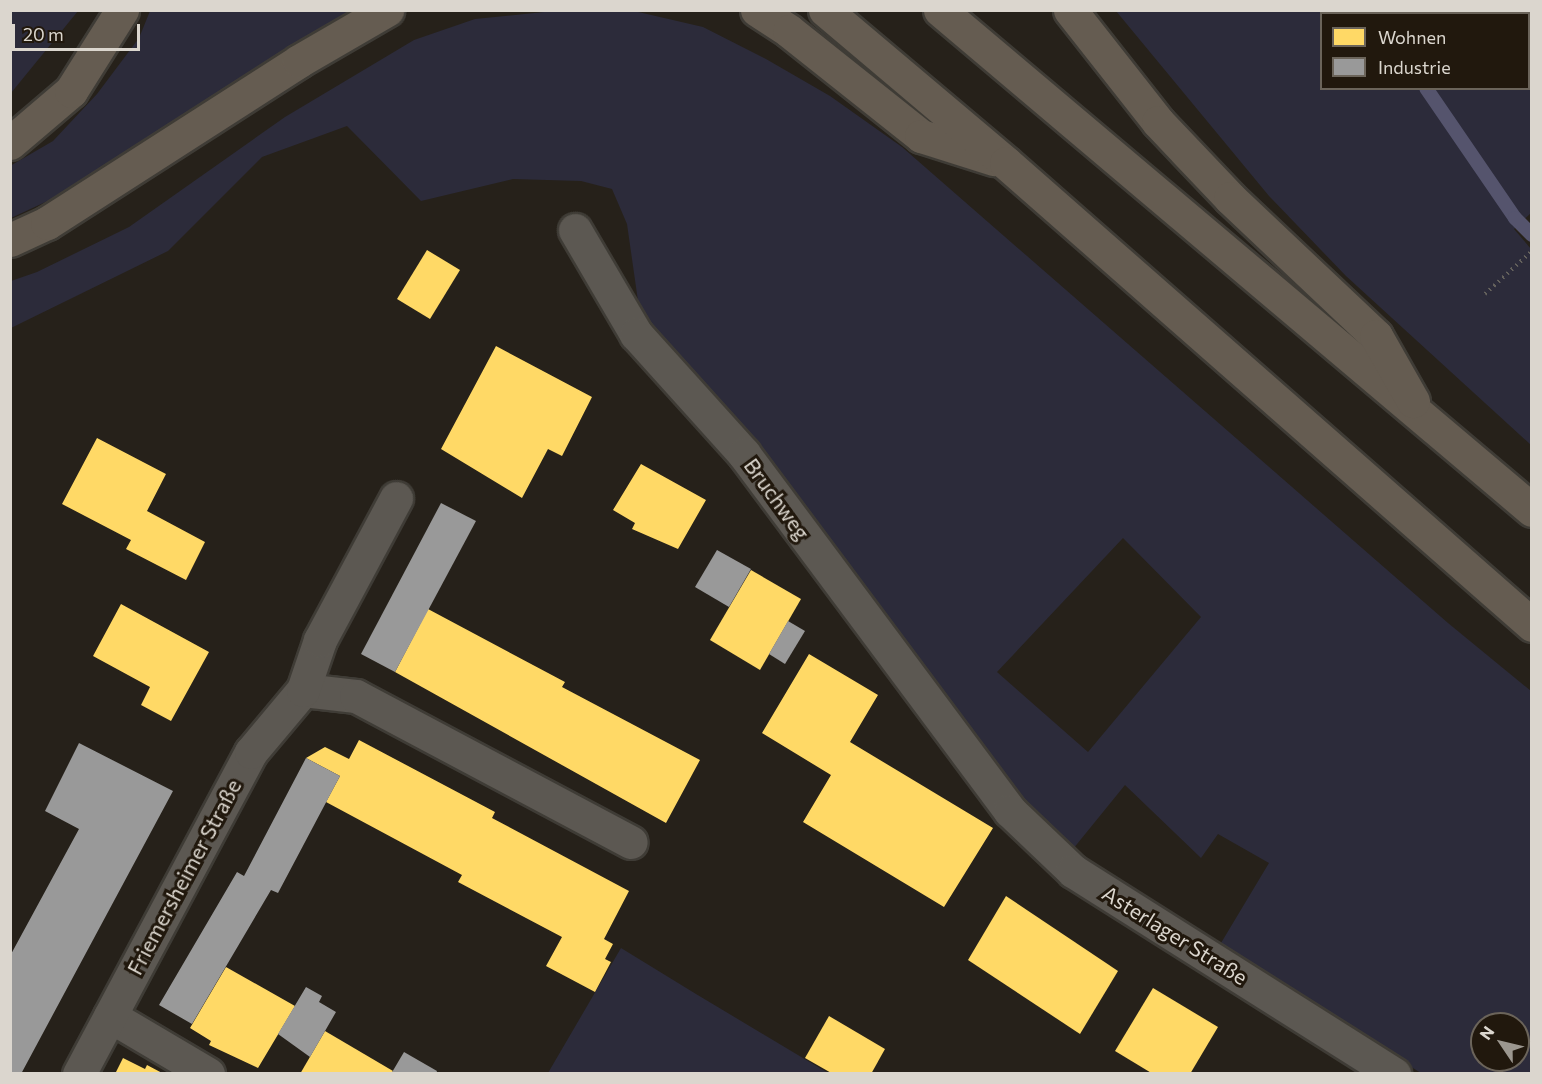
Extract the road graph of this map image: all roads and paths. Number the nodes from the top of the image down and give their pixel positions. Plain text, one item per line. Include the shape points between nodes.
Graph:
1 (122, 10) edge
2 (387, 10) edge
3 (757, 10) edge
4 (825, 10) edge
5 (940, 10) edge
6 (1070, 10) edge
7 (10, 142) edge
8 (1005, 163) junction
9 (575, 230) dead end
10 (10, 240) edge
11 (1532, 250) edge
12 (1485, 294) dead end
13 (1424, 421) junction
14 (396, 498) dead end
15 (1532, 510) edge
16 (1532, 625) edge
17 (303, 690) junction
18 (979, 770) joint
19 (631, 842) dead end
20 (110, 1016) junction
21 (79, 1074) edge
22 (208, 1074) edge
23 (1394, 1074) edge

1 - 7 highway via 71,91
2 - 10 highway via 298,60 47,223
3 - 8 highway via 921,136
4 - 8 highway
5 - 13 highway
6 - 13 highway via 1190,156 1376,336
8 - 16 highway
9 - 18 street, Bruchweg via 636,334 744,454
11 - 12 path
13 - 15 highway
14 - 17 street via 320,640
17 - 19 street via 356,696
17 - 20 street, Friemersheimer Straße via 251,752
18 - 23 street, Asterlager Straße via 1010,811 1073,872
20 - 21 street, Friemersheimer Straße
20 - 22 street

